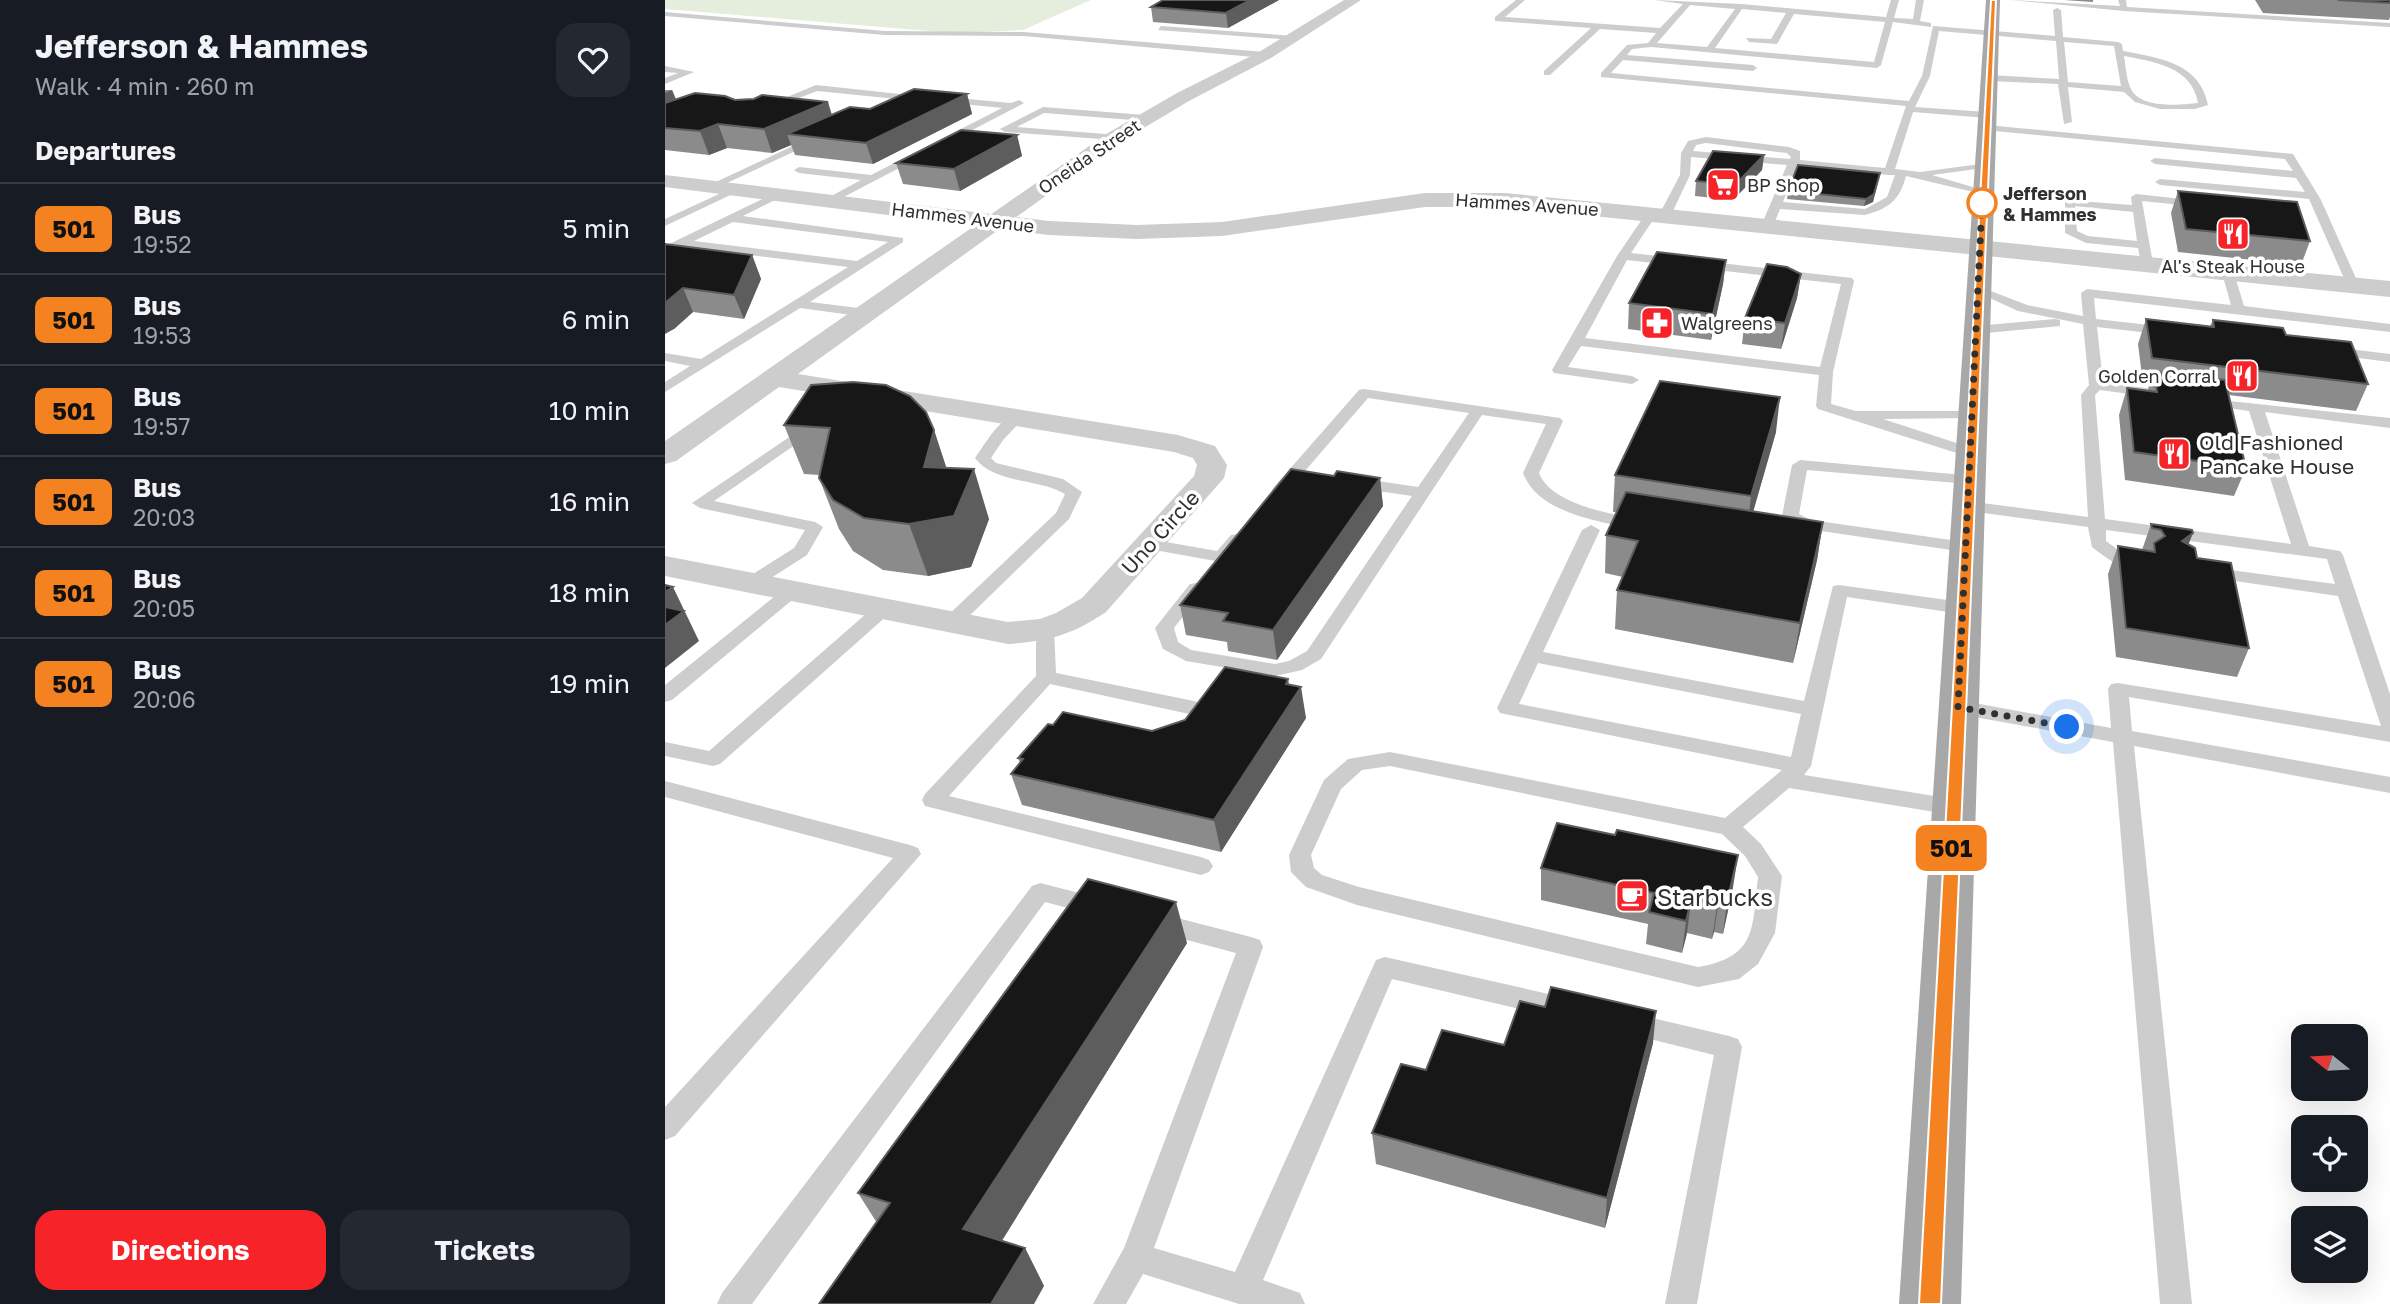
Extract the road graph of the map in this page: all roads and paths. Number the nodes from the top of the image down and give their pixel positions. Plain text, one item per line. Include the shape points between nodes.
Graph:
1 (1354, 0) edge
2 (1521, 0) edge
3 (1658, 0) edge
4 (1895, 0) edge
5 (1920, 0) edge
6 (2014, 0) edge
7 (2129, 0) edge
8 (1689, 2) junction
9 (1993, 3) edge
10 (2046, 4) junction
11 (2123, 4) edge
12 (1741, 6) junction
13 (1792, 10) junction
14 (2057, 10) dead end
15 (665, 14) edge
16 (2249, 16) junction
17 (1890, 18) junction
18 (1916, 22) junction
19 (2390, 25) edge
20 (1597, 27) junction
21 (1161, 28) edge
22 (1936, 28) junction
23 (1662, 31) junction
24 (1992, 32) junction
25 (2058, 36) junction
26 (1294, 38) junction
27 (1718, 38) junction
28 (1729, 39) dead end
29 (1741, 40) dead end
30 (1651, 45) junction
31 (1709, 50) junction
32 (2120, 53) junction
33 (1265, 55) junction
34 (1620, 57) junction
35 (1753, 68) dead end
36 (665, 69) edge
37 (1547, 73) dead end
38 (1989, 78) junction
39 (665, 81) edge
40 (2062, 83) junction
41 (2126, 89) junction
42 (946, 100) edge
43 (773, 105) junction
44 (888, 107) edge
45 (1910, 107) junction
46 (800, 108) edge
47 (762, 109) edge
48 (1145, 118) junction
49 (1987, 121) junction
50 (2067, 122) dead end
51 (1115, 137) junction
52 (820, 138) edge
53 (2148, 142) junction
54 (2155, 161) junction
55 (1794, 163) junction
56 (1984, 164) junction
57 (799, 170) dead end
58 (1895, 172) junction
59 (1916, 174) junction
60 (2302, 175) junction
61 (872, 178) junction
62 (665, 181) edge
63 (2160, 182) junction
64 (710, 187) junction
65 (736, 190) junction
66 (1982, 193) junction
67 (777, 195) junction
68 (2312, 196) junction
69 (828, 201) junction
70 (2137, 203) junction
71 (2215, 206) edge
72 (1658, 214) junction
73 (1771, 215) junction
74 (2309, 215) dead end
75 (2322, 216) junction
76 (731, 218) junction
77 (994, 221) junction
78 (665, 223) edge
79 (680, 243) junction
80 (1979, 248) junction
81 (665, 251) edge
82 (2145, 255) junction
83 (1623, 256) junction
84 (859, 265) junction
85 (2228, 273) junction
86 (2353, 285) junction
87 (2390, 289) edge
88 (798, 304) junction
89 (1977, 310) junction
90 (2239, 310) junction
91 (866, 313) junction
92 (2091, 322) junction
93 (2186, 334) edge
94 (1577, 341) junction
95 (2386, 345) edge
96 (2322, 350) edge
97 (665, 357) edge
98 (704, 364) junction
99 (1826, 372) junction
100 (2390, 372) edge
101 (773, 378) junction
102 (1632, 380) dead end
103 (2096, 385) junction
104 (665, 388) edge
105 (2163, 395) edge
106 (2189, 398) edge
107 (845, 405) junction
108 (2256, 408) junction
109 (1478, 410) junction
110 (1855, 415) junction
111 (1018, 417) junction
112 (2390, 424) edge
113 (665, 455) edge
114 (1295, 472) junction
115 (1320, 477) edge
116 (1968, 479) junction
117 (1346, 481) edge
118 (1422, 493) junction
119 (1270, 501) edge
120 (1807, 524) junction
121 (2096, 524) junction
122 (1653, 527) edge
123 (1246, 529) edge
124 (1591, 530) dead end
125 (1789, 534) edge
126 (1149, 544) junction
127 (2302, 551) junction
128 (1221, 558) junction
129 (2143, 563) edge
130 (665, 566) edge
131 (2183, 568) edge
132 (751, 583) junction
133 (2345, 590) junction
134 (791, 592) junction
135 (1962, 608) junction
136 (882, 610) junction
137 (952, 622) junction
138 (1045, 630) junction
139 (1532, 656) junction
140 (1046, 677) junction
141 (665, 695) edge
142 (1958, 707) junction
143 (1194, 708) edge
144 (1813, 709) junction
145 (2390, 724) edge
146 (2390, 735) edge
147 (2122, 737) junction
148 (665, 748) edge
149 (1792, 772) junction
150 (2390, 785) edge
151 (665, 789) edge
152 (1953, 807) junction
153 (1729, 827) junction
154 (1202, 866) dead end
155 (665, 1127) edge
156 (1136, 1256) junction
157 (1243, 1290) junction
158 (733, 1304) edge
159 (1109, 1304) edge
160 (1289, 1304) edge
161 (1681, 1304) edge
162 (1930, 1304) edge
163 (2176, 1304) edge

1 - 26 street, Oneida Street
2 - 20 lane via 1498,19
3 - 8 lane
4 - 17 lane
5 - 18 lane
6 - 10 lane
7 - 16 lane via 2243,7
8 - 12 lane
8 - 23 lane
9 - 10 lane
9 - 24 main road
10 - 11 lane
11 - 16 lane
12 - 13 lane
12 - 27 lane
13 - 17 lane
13 - 29 lane via 1774,42
14 - 25 lane
15 - 33 lane via 885,33 1024,34
16 - 19 lane
17 - 18 lane
17 - 31 lane via 1877,65
18 - 22 lane
20 - 23 lane
20 - 37 lane
21 - 26 lane
22 - 24 lane
22 - 45 lane via 1926,76
23 - 30 lane
24 - 25 lane
24 - 38 main road
25 - 32 lane via 2118,44
25 - 40 lane
26 - 33 street, Oneida Street
27 - 28 lane
27 - 31 lane
30 - 31 lane
30 - 34 lane via 1630,47
32 - 41 lane
32 - 41 lane via 2164,63 2194,77 2203,105 2150,104
33 - 48 street, Oneida Street
34 - 35 lane
34 - 45 lane via 1604,75
36 - 39 lane via 690,72
38 - 40 lane
38 - 49 main road
40 - 41 lane
40 - 50 lane
42 - 61 lane via 1016,104
43 - 44 lane via 816,88 909,98
43 - 46 lane
43 - 47 lane
45 - 49 lane
45 - 58 lane
48 - 51 street, Oneida Street
48 - 51 lane via 1043,110 1005,129
49 - 53 lane
49 - 56 main road
51 - 77 street, Oneida Street
52 - 64 lane
53 - 54 lane
53 - 60 lane via 2289,156
54 - 60 lane
54 - 63 lane
55 - 58 lane
55 - 72 lane via 1686,153 1685,175
55 - 73 lane
56 - 59 lane
56 - 66 main road
57 - 61 lane
58 - 59 lane
58 - 73 lane via 1895,196 1875,210
59 - 66 lane
60 - 68 lane
61 - 69 lane
62 - 64 street, Hammes Avenue
63 - 68 lane
63 - 70 lane
64 - 65 street, Hammes Avenue
65 - 67 street, Hammes Avenue
65 - 78 lane
66 - 80 main road
67 - 69 street, Hammes Avenue
67 - 76 lane
68 - 75 lane
69 - 77 street, Hammes Avenue
70 - 71 lane
70 - 82 lane
70 - 82 lane via 2069,202 2071,233
72 - 73 street, Hammes Avenue
72 - 77 street, Hammes Avenue via 1454,199 1187,232 1104,232
72 - 83 lane
73 - 80 street, Hammes Avenue
74 - 75 lane
75 - 86 lane
76 - 79 lane
76 - 84 lane via 899,240
77 - 91 street, Oneida Street
79 - 81 lane
79 - 84 lane
80 - 82 street, Hammes Avenue
80 - 89 main road
82 - 85 street, Hammes Avenue
83 - 94 lane
83 - 99 lane via 1848,281
84 - 88 lane
85 - 86 street, Hammes Avenue
85 - 90 lane
86 - 87 street, Hammes Avenue
88 - 91 lane
88 - 98 lane
89 - 92 lane via 2023,308
89 - 92 lane via 2026,324
89 - 116 main road
90 - 92 lane via 2087,293
90 - 95 lane via 2364,323
91 - 101 street, Oneida Street
92 - 93 lane
92 - 103 lane
94 - 99 lane
94 - 102 lane via 1559,370
95 - 96 lane
95 - 100 lane
97 - 98 lane
98 - 104 lane
99 - 110 lane via 1823,406
101 - 107 street, Uno Circle
101 - 113 street, Oneida Street
103 - 105 lane
103 - 121 lane via 2088,395
106 - 108 lane
107 - 111 street, Uno Circle
107 - 132 lane via 700,503 815,527 801,551
108 - 112 lane
108 - 127 lane
109 - 114 lane via 1364,393
109 - 118 lane
109 - 122 lane via 1555,421 1531,473 1536,486 1582,513
110 - 116 lane
110 - 116 lane
111 - 126 street, Uno Circle via 1204,452 1212,465 1209,478
111 - 137 lane via 983,458 991,467 1057,482 1074,492 1063,515
114 - 115 lane
114 - 119 lane
116 - 120 lane
116 - 120 lane via 1800,464 1790,516
116 - 121 lane
116 - 135 main road
117 - 118 lane
118 - 128 lane via 1314,655 1295,666 1275,670 1186,655 1170,645 1164,628
120 - 125 lane
121 - 127 lane
121 - 129 lane via 2098,543 2120,559
123 - 128 lane
124 - 139 lane
126 - 128 lane
126 - 138 street, Uno Circle via 1094,605
127 - 133 lane via 2334,555
130 - 132 street, Uno Circle
131 - 133 lane
132 - 134 street, Uno Circle
133 - 145 lane
134 - 136 street, Uno Circle
134 - 141 lane
135 - 142 main road
135 - 144 lane via 1839,590
136 - 137 street, Uno Circle
136 - 148 lane via 713,759
137 - 138 street, Uno Circle via 1008,633
138 - 140 lane
139 - 144 lane
139 - 149 lane via 1507,708
140 - 143 lane
140 - 154 lane via 933,800
142 - 147 lane
142 - 152 main road
144 - 149 lane
146 - 147 lane via 2118,689
147 - 150 lane
147 - 163 lane
149 - 152 lane
149 - 153 lane
151 - 155 lane via 910,854
152 - 162 main road
153 - 153 lane via 1389,759 1356,764 1332,785 1300,855 1303,872 1314,881 1357,895 1698,977 1730,972 1749,957 1763,933 1770,876 1753,850
156 - 157 lane
156 - 158 lane via 1251,947 1040,892
156 - 159 lane
157 - 160 lane
157 - 161 lane via 1385,967 1729,1047

